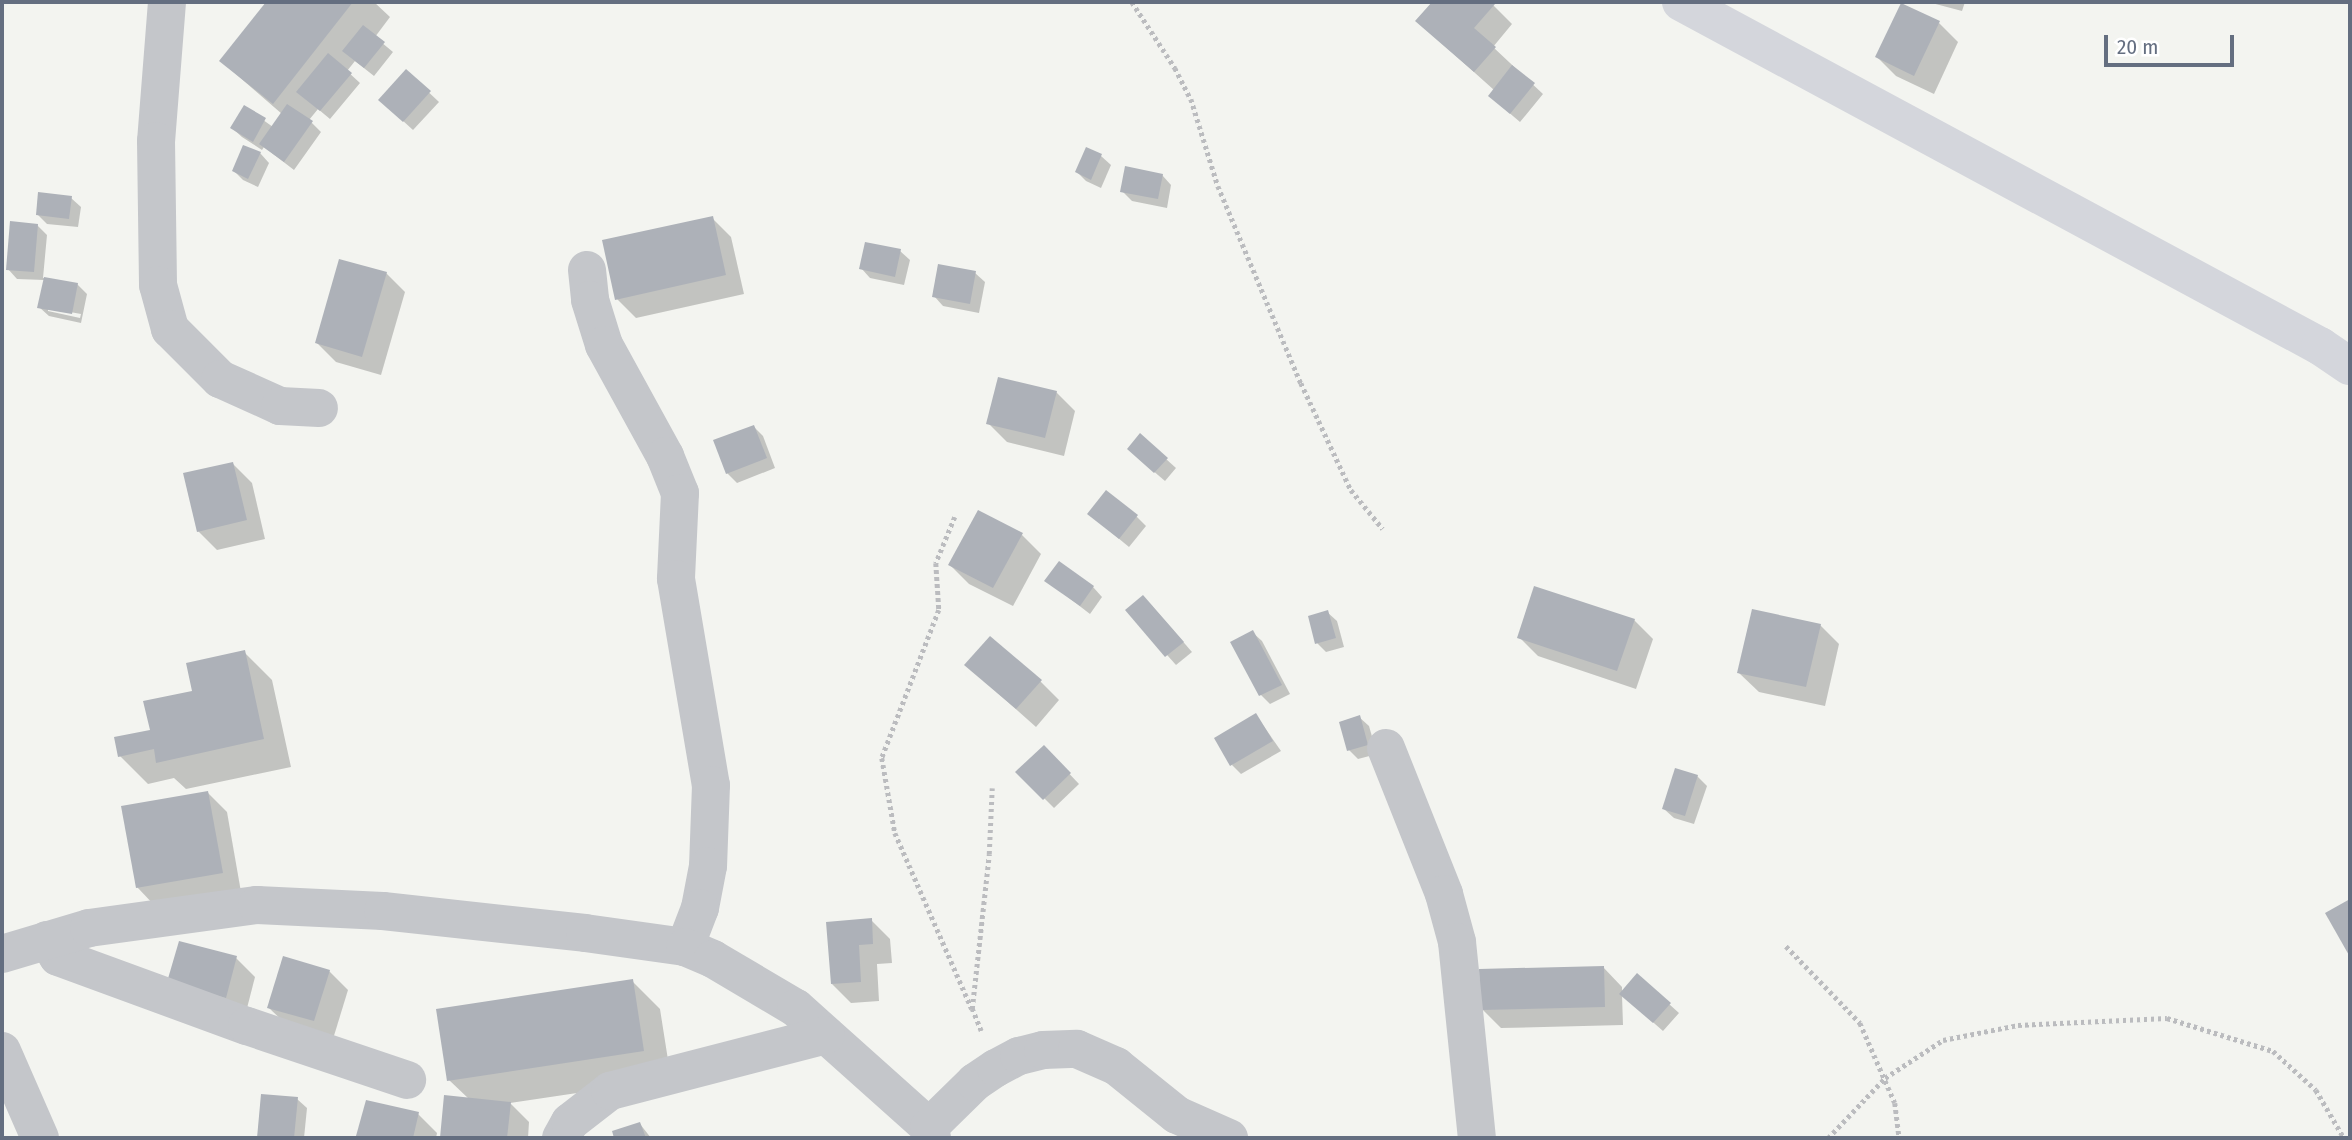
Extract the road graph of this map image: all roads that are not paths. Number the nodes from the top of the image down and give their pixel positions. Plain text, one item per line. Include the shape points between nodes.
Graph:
1 (167, 2) edge
2 (1681, 2) edge
3 (587, 270) dead end
4 (2350, 366) edge
5 (319, 408) dead end
6 (1386, 748) dead end
7 (47, 940) junction
8 (685, 947) junction
9 (2, 954) edge
10 (826, 1035) junction
11 (2, 1051) edge
12 (407, 1080) dead end
13 (24, 1125) edge
14 (930, 1132) edge
15 (561, 1138) edge
16 (1229, 1138) edge
17 (1477, 1138) edge

1 - 5 street via 156,141 158,285 170,329 220,379 280,407
2 - 4 main road
3 - 8 street via 590,300 604,345 665,456 680,493 676,579 711,785 708,866
6 - 17 street via 1444,894 1457,942
7 - 8 street via 89,928 257,905 383,911
7 - 9 street
7 - 12 street via 58,957
8 - 10 street via 796,1008
10 - 14 street
10 - 15 street via 610,1091 570,1122
11 - 13 street
14 - 16 street via 975,1082 996,1068 1043,1050 1076,1049 1116,1066 1177,1115

